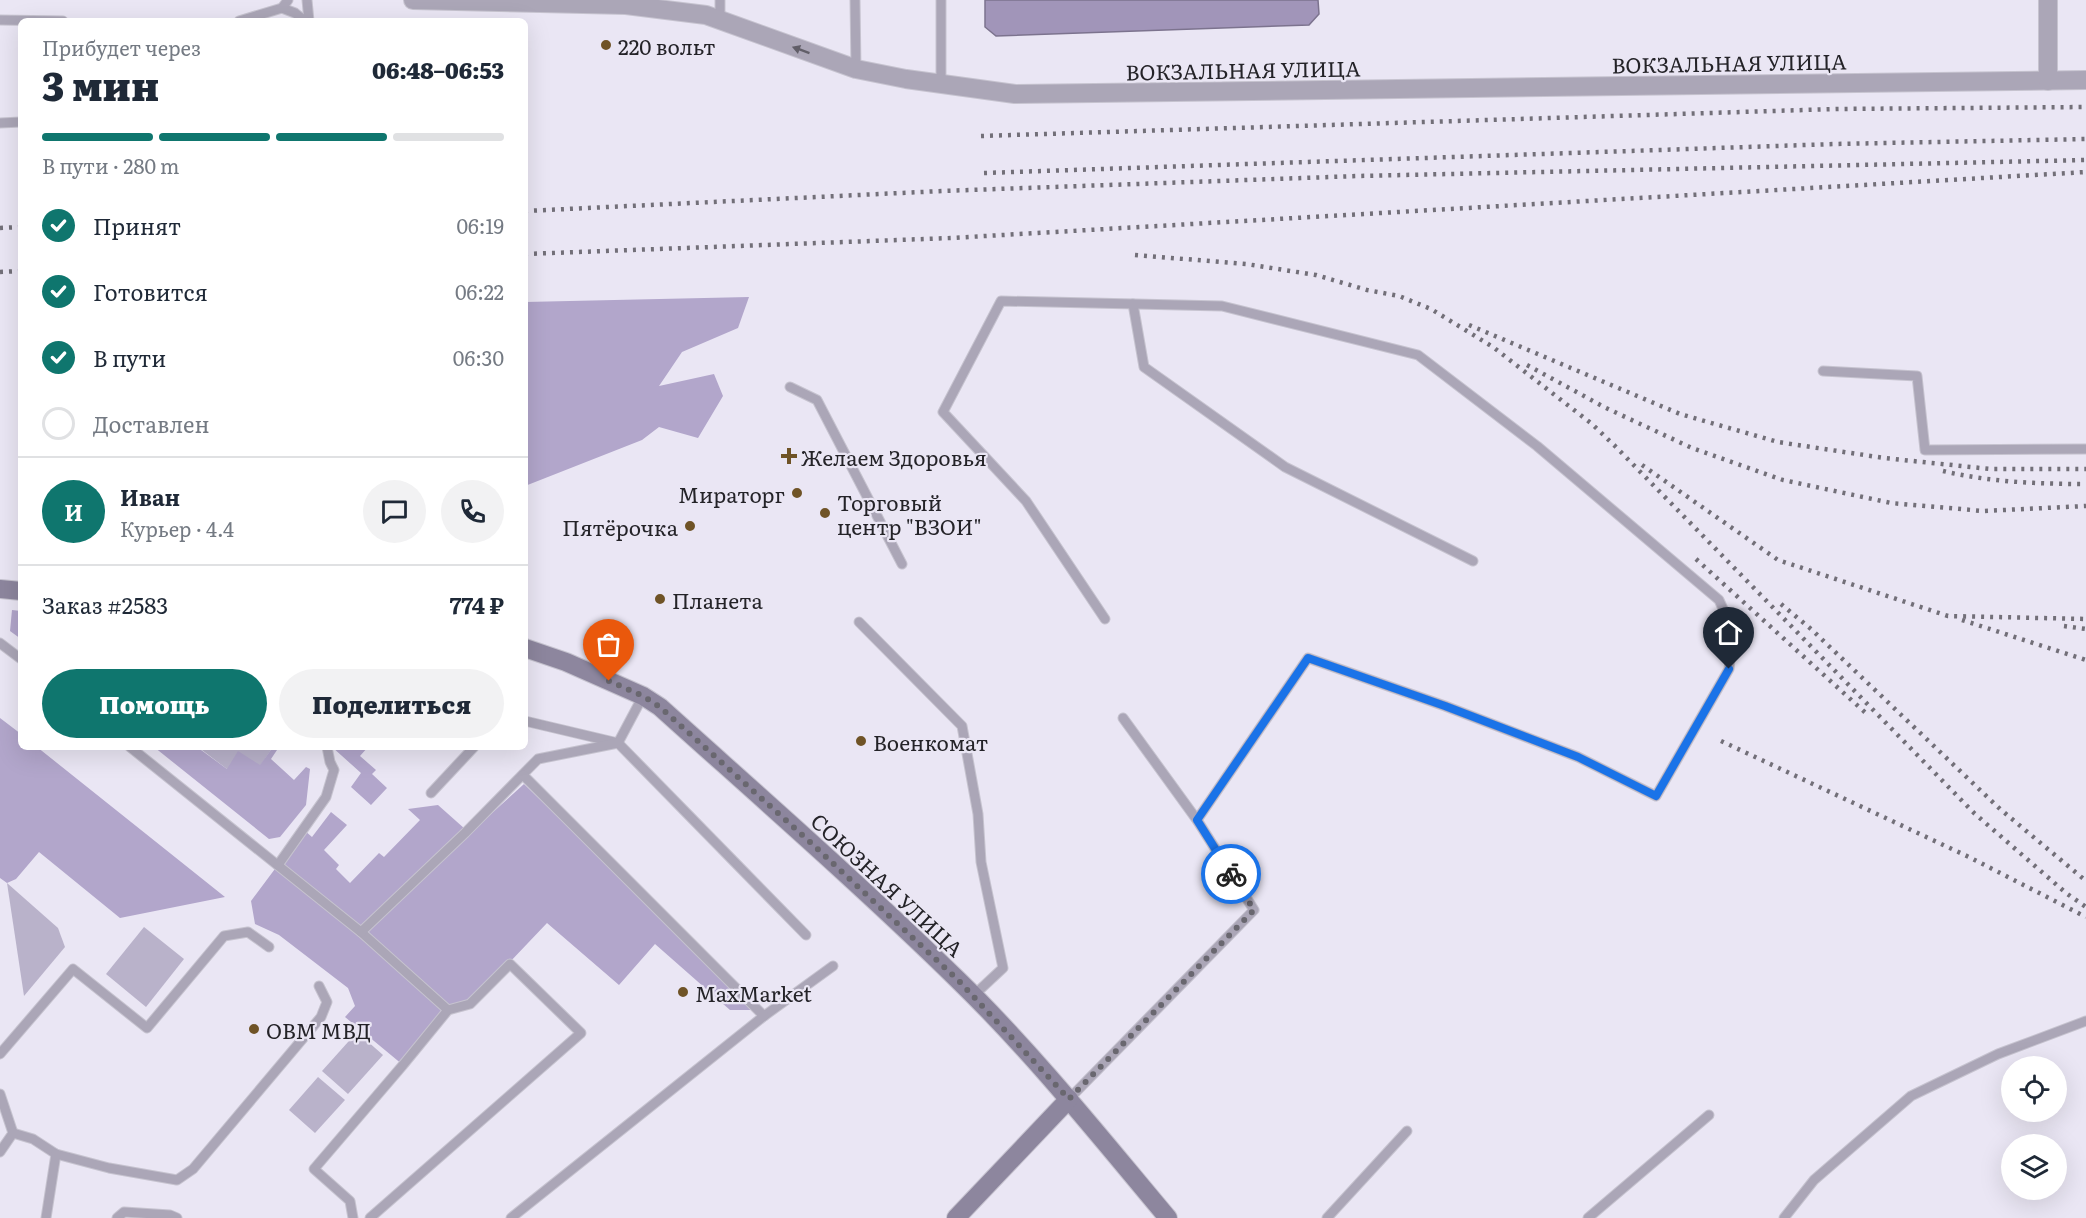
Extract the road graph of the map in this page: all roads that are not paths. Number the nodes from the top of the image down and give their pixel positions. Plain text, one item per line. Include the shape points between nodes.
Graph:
1 (307, 0) edge
2 (413, 0) edge
3 (720, 0) edge
4 (855, 0) edge
5 (941, 0) edge
6 (2048, 0) edge
7 (285, 4) edge
8 (247, 18) edge
9 (302, 18) edge
10 (307, 18) edge
11 (0, 20) edge
12 (18, 20) edge
13 (720, 21) junction
14 (856, 69) junction
15 (2086, 80) edge
16 (2048, 81) junction
17 (941, 84) junction
18 (18, 122) edge
19 (0, 123) edge
20 (1133, 304) junction
21 (1823, 371) dead end
22 (790, 387) dead end
23 (2086, 449) edge
24 (1473, 561) dead end
25 (902, 564) dead end
26 (0, 589) edge
27 (18, 591) edge
28 (1105, 619) dead end
29 (859, 622) dead end
30 (0, 643) edge
31 (528, 649) edge
32 (18, 657) edge
33 (643, 696) junction
34 (1123, 718) dead end
35 (528, 723) edge
36 (618, 743) junction
37 (134, 750) edge
38 (328, 750) edge
39 (471, 750) edge
40 (524, 775) junction
41 (431, 793) dead end
42 (1197, 820) junction
43 (278, 866) junction
44 (361, 932) junction
45 (807, 935) dead end
46 (269, 947) dead end
47 (833, 966) dead end
48 (319, 986) dead end
49 (973, 996) junction
50 (447, 1010) junction
51 (764, 1016) junction
52 (2086, 1021) edge
53 (0, 1054) edge
54 (0, 1094) edge
55 (1069, 1099) junction
56 (1708, 1115) dead end
57 (1407, 1131) dead end
58 (13, 1133) junction
59 (0, 1152) edge
60 (56, 1154) junction
61 (46, 1218) edge
62 (117, 1218) edge
63 (177, 1218) edge
64 (353, 1218) edge
65 (370, 1218) edge
66 (511, 1218) edge
67 (956, 1218) edge
68 (1168, 1218) edge
69 (1327, 1218) edge
70 (1588, 1218) edge
71 (1784, 1218) edge

1 - 10 lane
2 - 13 street, ВОКЗАЛЬНАЯ УЛИЦА via 626,5 706,15
3 - 13 lane
4 - 14 lane
5 - 17 lane
6 - 16 street
7 - 8 lane
7 - 9 lane
11 - 12 lane
14 -> 13 street, ВОКЗАЛЬНАЯ УЛИЦА
14 - 17 street, ВОКЗАЛЬНАЯ УЛИЦА
15 - 16 street, ВОКЗАЛЬНАЯ УЛИЦА
16 - 17 street, ВОКЗАЛЬНАЯ УЛИЦА via 1015,94
18 - 19 lane
20 - 24 lane via 1144,367 1285,467
20 - 28 lane via 1001,301 943,412 1026,501
20 - 42 lane via 1222,306 1418,355 1537,446 1719,600 1733,631 1729,669 1656,796 1578,757 1308,658
21 - 23 lane via 1917,376 1925,450
22 - 25 lane via 817,400
26 - 27 street
29 - 49 lane via 962,726 978,814 981,862 1003,968
30 - 32 lane
31 - 33 street, СОЮЗНАЯ УЛИЦА
33 - 36 lane
33 - 49 street, СОЮЗНАЯ УЛИЦА via 801,834
34 - 42 lane
35 - 36 lane
36 - 40 lane via 538,759
36 - 45 lane
37 - 43 lane
38 - 43 lane via 334,770 326,797
39 - 41 lane
40 - 44 lane
40 - 51 lane
42 - 55 lane via 1254,910
43 - 44 lane
44 - 50 lane
46 - 53 lane via 248,932 224,936 147,1028 73,969
47 - 51 lane
48 - 60 lane via 327,1002 321,1017 193,1168 177,1180
49 - 55 street, СОЮЗНАЯ УЛИЦА
50 - 64 lane via 314,1169 350,1201
50 - 65 lane via 470,1004 510,964 581,1033
51 - 66 lane
52 - 71 lane via 1998,1054 1911,1096 1814,1180
54 - 58 lane
55 - 67 street
55 - 68 street, СОЮЗНАЯ УЛИЦА
56 - 70 lane
57 - 69 lane
58 - 59 lane
58 - 60 lane via 33,1139
60 - 61 lane
62 - 63 lane via 124,1212

